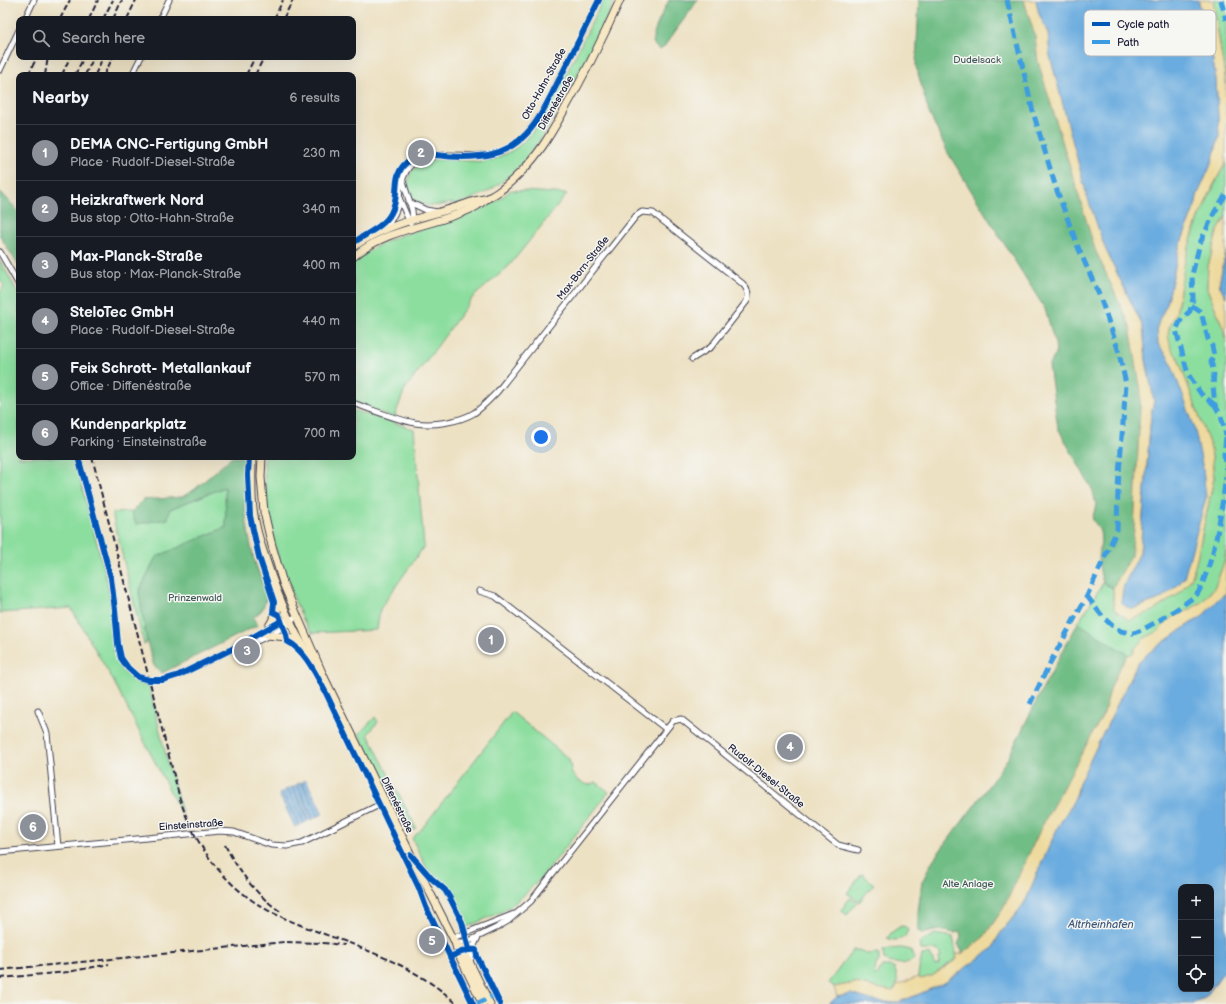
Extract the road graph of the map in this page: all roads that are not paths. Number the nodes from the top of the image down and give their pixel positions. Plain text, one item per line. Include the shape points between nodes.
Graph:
1 (34, 0) edge
2 (169, 0) edge
3 (599, 0) edge
4 (620, 0) edge
5 (26, 16) edge
6 (161, 16) edge
7 (16, 36) edge
8 (140, 60) edge
9 (0, 70) edge
10 (134, 72) edge
11 (403, 180) junction
12 (486, 199) junction
13 (400, 200) junction
14 (409, 202) junction
15 (438, 212) junction
16 (411, 220) junction
17 (413, 227) junction
18 (386, 228) junction
19 (356, 245) edge
20 (0, 252) edge
21 (356, 256) edge
22 (16, 280) edge
23 (692, 359) dead end
24 (356, 404) edge
25 (79, 460) edge
26 (252, 460) edge
27 (262, 460) edge
28 (479, 591) dead end
29 (280, 600) junction
30 (298, 617) junction
31 (290, 621) junction
32 (267, 632) junction
33 (301, 643) junction
34 (323, 675) junction
35 (38, 711) dead end
36 (666, 729) junction
37 (385, 802) junction
38 (58, 846) junction
39 (858, 850) dead end
40 (0, 852) edge
41 (518, 912) junction
42 (478, 937) junction
43 (454, 940) junction
44 (470, 962) junction
45 (482, 1003) edge
46 (490, 1004) edge

1 - 5 street
2 - 6 street
3 - 11 street, Otto-Hahn-Straße via 545,107 523,137 495,154 424,158 410,166
4 - 12 main road, Diffenéstraße via 570,101 539,152 497,193
7 - 9 street
8 - 10 street
11 - 13 street, Otto-Hahn-Straße
11 - 14 street, Otto-Hahn-Straße
12 - 15 main road, Diffenéstraße
12 - 17 main road, Diffenéstraße via 452,216
13 - 16 street, Otto-Hahn-Straße
13 - 18 street, Otto-Hahn-Straße via 395,216
14 - 15 street via 426,210
14 - 16 street, Otto-Hahn-Straße
15 - 16 main road, Diffenéstraße
16 - 17 street, Otto-Hahn-Straße
16 - 18 main road, Diffenéstraße
17 - 21 main road, Diffenéstraße via 383,238
18 - 19 main road, Diffenéstraße
20 - 22 street
23 - 24 street, Max-Born-Straße via 711,347 747,301 748,290 653,213 642,212 636,216 497,392 476,412 456,420 415,423
25 - 32 street via 111,578 121,658 128,668 138,677 163,680 230,650 250,644
26 - 29 main road, Diffenéstraße via 253,510 258,537
27 - 30 main road, Diffenéstraße via 264,512 283,583
28 - 36 street via 495,596
29 - 31 main road, Diffenéstraße
29 - 32 main road
30 - 31 street
30 - 34 main road, Diffenéstraße
31 - 32 street via 283,628
31 - 33 main road, Diffenéstraße
32 - 33 main road
33 - 34 main road, Diffenéstraße
34 - 37 main road, Diffenéstraße
35 - 38 street via 47,733
36 - 39 street, Rudolf-Diesel-Straße via 673,721 681,719 838,845
36 - 41 street, Rudolf-Diesel-Straße via 546,883
37 - 38 street, Einsteinstraße via 302,843 287,846 270,845 234,832 220,831
37 - 43 main road, Diffenéstraße
38 - 40 street, Einsteinstraße
41 - 42 street, Rudolf-Diesel-Straße via 508,921
41 - 43 street, Rudolf-Diesel-Straße
42 - 43 street, Rudolf-Diesel-Straße via 467,942
42 - 44 street
43 - 44 main road, Diffenéstraße
43 - 45 main road, Diffenéstraße
44 - 46 main road, Diffenéstraße

